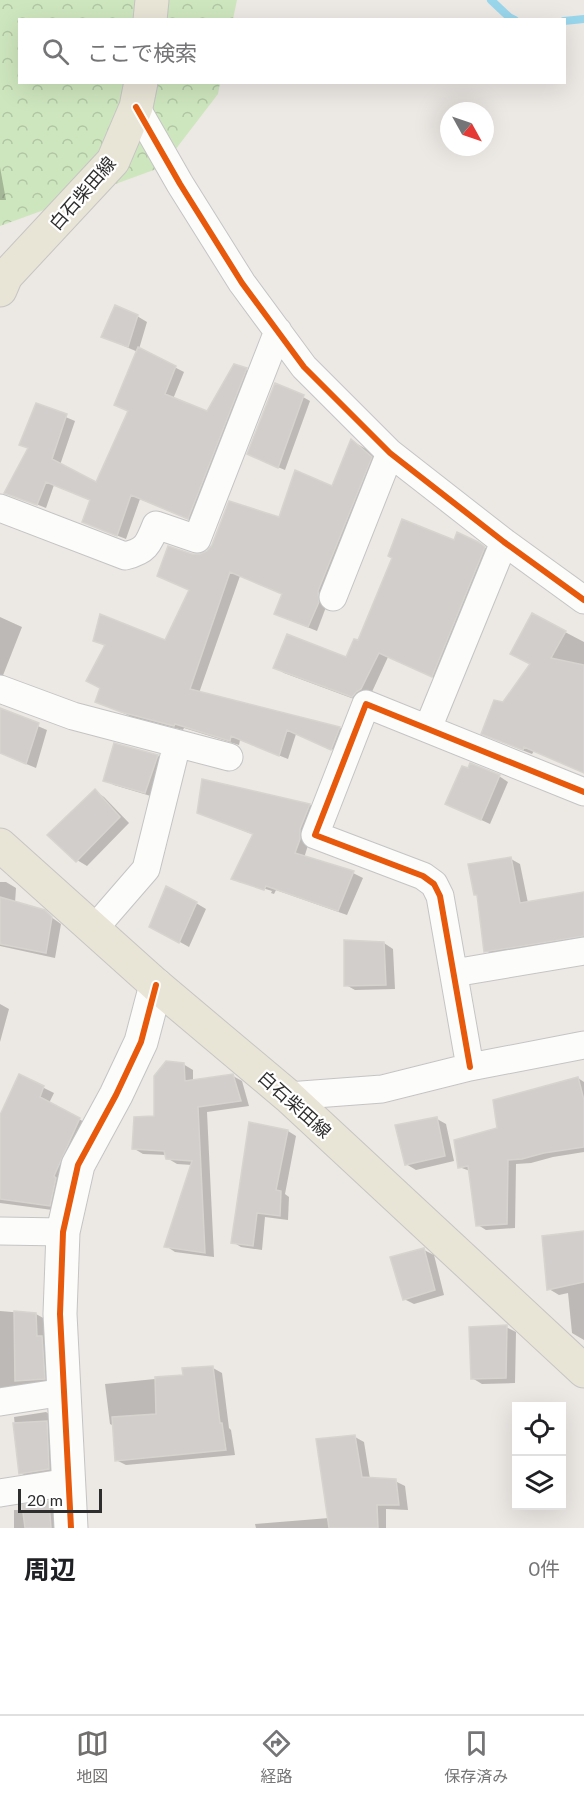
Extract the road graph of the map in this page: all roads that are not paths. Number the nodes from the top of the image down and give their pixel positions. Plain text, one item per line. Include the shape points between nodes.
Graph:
1 (152, 0) edge
2 (150, 18) edge
3 (138, 95) edge
4 (2, 281) edge
5 (278, 331) junction
6 (390, 453) junction
7 (0, 508) edge
8 (504, 542) junction
9 (333, 597) dead end
10 (584, 600) edge
11 (0, 689) edge
12 (428, 729) junction
13 (177, 744) junction
14 (229, 757) dead end
15 (584, 792) edge
16 (0, 845) edge
17 (94, 929) junction
18 (584, 951) edge
19 (454, 973) junction
20 (156, 985) junction
21 (584, 1045) edge
22 (470, 1067) junction
23 (288, 1096) junction
24 (0, 1231) edge
25 (63, 1232) junction
26 (584, 1371) edge
27 (64, 1392) junction
28 (0, 1402) edge
29 (69, 1482) junction
30 (0, 1493) edge
31 (71, 1528) edge

1 - 2 main road
3 - 4 main road, 白石柴田線 via 113,161
3 - 5 street via 180,184 242,283
5 - 6 street via 304,367
5 - 7 street via 197,539 156,525 148,544 139,553 125,556
6 - 8 street
6 - 9 street
8 - 10 street
8 - 12 street
11 - 13 street via 73,716
12 - 15 street
12 - 19 street via 366,704 315,835 423,876 434,884 440,896
13 - 14 street
13 - 17 street via 146,869
16 - 17 main road, 白石柴田線
17 - 20 main road, 白石柴田線
18 - 19 street
19 - 22 street
20 - 23 main road, 白石柴田線
20 - 25 street via 141,1042 78,1165
21 - 22 street
22 - 23 street via 382,1089
23 - 26 main road, 白石柴田線
24 - 25 street
25 - 27 street via 60,1314
27 - 28 street
27 - 29 street
29 - 30 street
29 - 31 street

